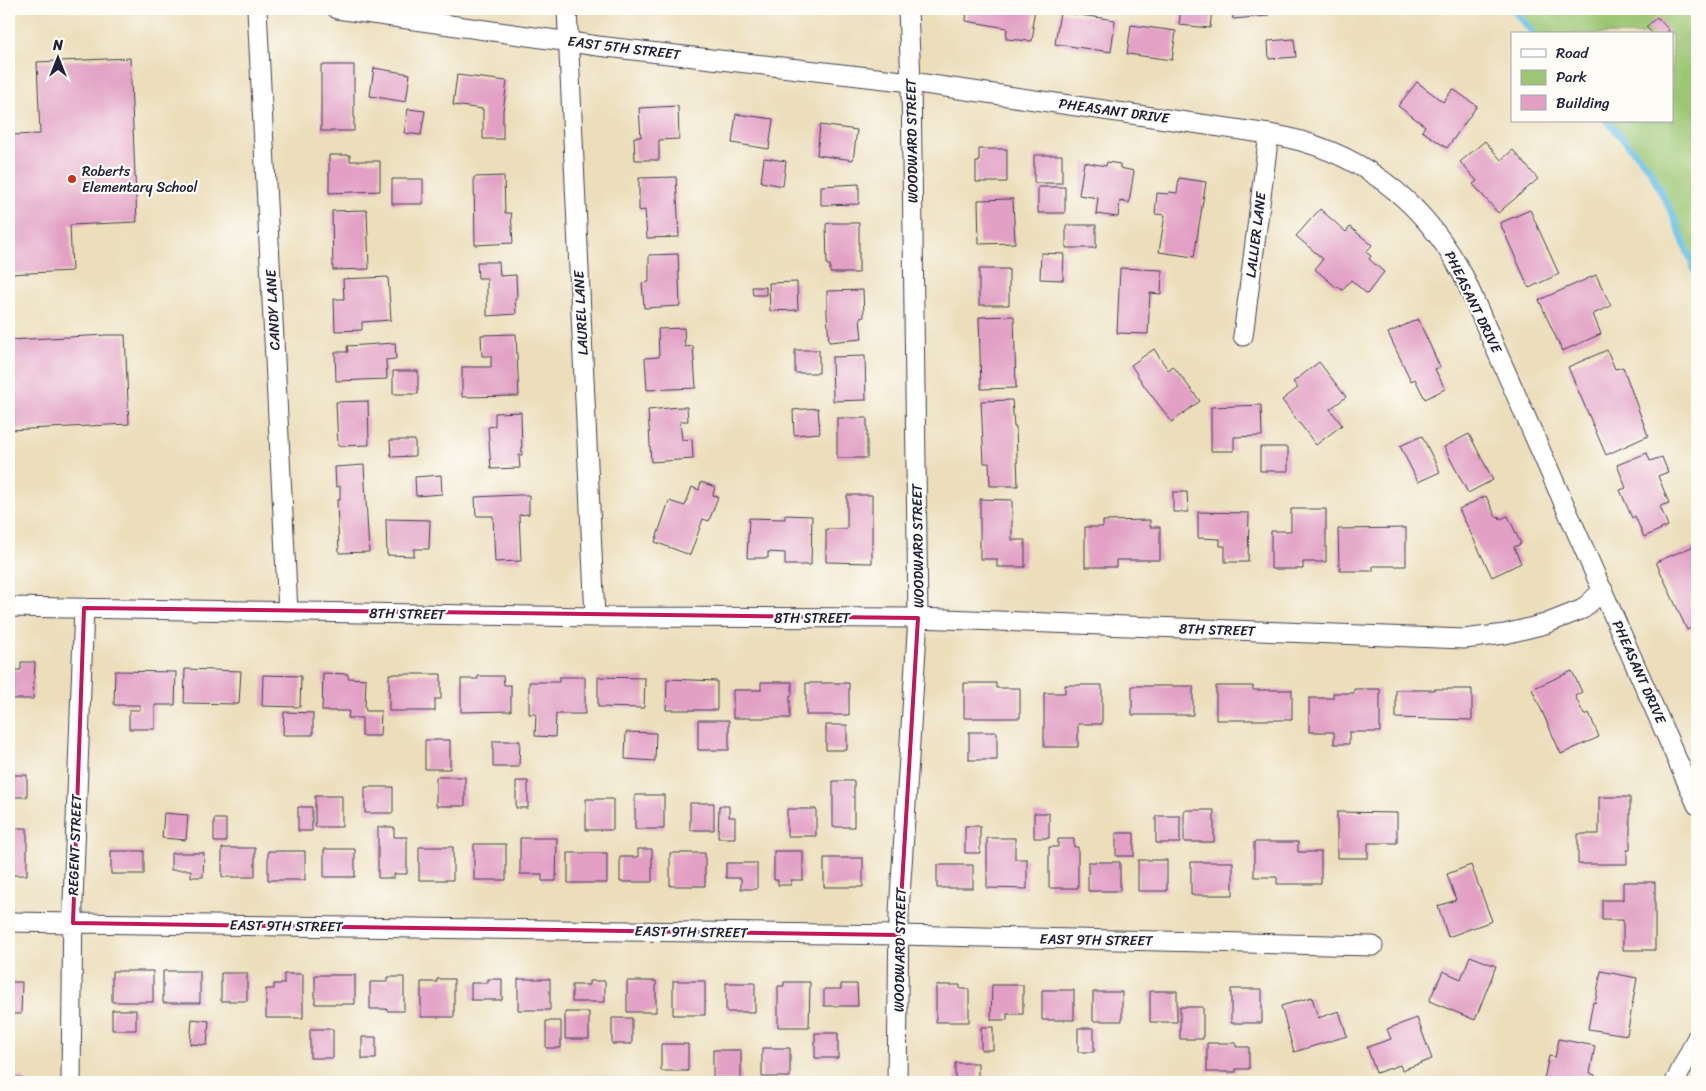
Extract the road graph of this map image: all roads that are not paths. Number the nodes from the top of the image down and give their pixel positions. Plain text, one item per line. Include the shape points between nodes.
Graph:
1 (257, 9) edge
2 (337, 9) edge
3 (567, 9) edge
4 (908, 9) edge
5 (568, 42) junction
6 (911, 82) junction
7 (1269, 134) junction
8 (1243, 336) dead end
9 (1602, 590) junction
10 (9, 607) edge
11 (84, 608) junction
12 (288, 612) junction
13 (595, 617) junction
14 (918, 618) junction
15 (1697, 805) edge
16 (9, 922) edge
17 (73, 923) junction
18 (899, 935) junction
19 (1373, 946) dead end
20 (1697, 1037) edge
21 (71, 1082) edge
22 (897, 1082) edge
23 (1674, 1082) edge

1 - 12 street, CANDY LANE
2 - 5 street, EAST 5TH STREET
3 - 5 street, LAUREL LANE
4 - 6 street, WOODWARD STREET
5 - 6 street, EAST 5TH STREET
5 - 13 street, LAUREL LANE
6 - 7 street, PHEASANT DRIVE
6 - 14 street, WOODWARD STREET
7 - 8 street, LALLIER LANE
7 - 9 street, PHEASANT DRIVE via 1313,144 1370,171 1412,204 1441,238 1464,277
9 - 14 street, 8TH STREET via 1583,609 1545,624 1505,634 1464,639
9 - 15 street, PHEASANT DRIVE
10 - 11 street, 8TH STREET
11 - 12 street, 8TH STREET
11 - 17 street, REGENT STREET
12 - 13 street, 8TH STREET
13 - 14 street, 8TH STREET
14 - 18 street, WOODWARD STREET
16 - 17 street, EAST 9TH STREET
17 - 18 street, EAST 9TH STREET
17 - 21 street, REGENT STREET
18 - 19 street, EAST 9TH STREET
18 - 22 street, WOODWARD STREET
20 - 23 street

